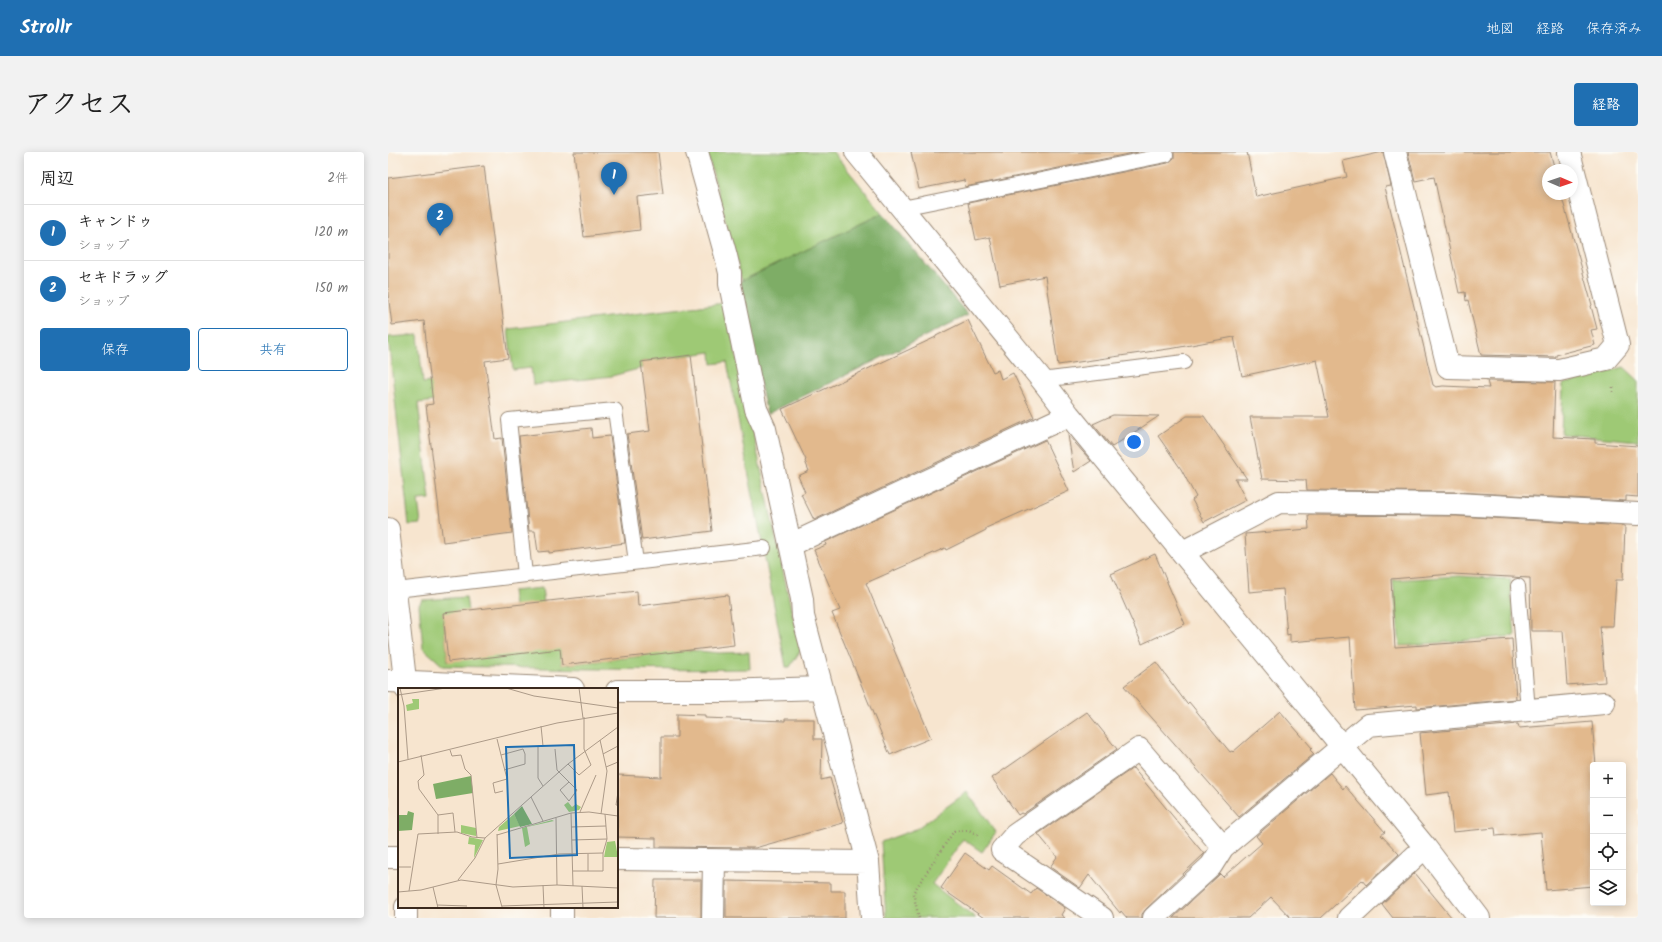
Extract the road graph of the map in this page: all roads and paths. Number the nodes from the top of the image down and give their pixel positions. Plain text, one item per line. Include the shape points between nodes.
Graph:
1 (697, 152) edge
2 (856, 152) edge
3 (1395, 152) edge
4 (1569, 152) edge
5 (1166, 155) dead end
6 (902, 208) junction
7 (1184, 362) dead end
8 (1042, 380) junction
9 (1069, 415) junction
10 (1638, 514) edge
11 (388, 529) edge
12 (790, 544) junction
13 (764, 548) dead end
14 (1183, 552) junction
15 (636, 562) junction
16 (525, 575) junction
17 (1518, 586) dead end
18 (396, 590) junction
19 (400, 684) edge
20 (538, 688) edge
21 (822, 688) junction
22 (618, 691) edge
23 (1604, 703) dead end
24 (1528, 711) junction
25 (1342, 747) junction
26 (1223, 847) junction
27 (1425, 847) junction
28 (1002, 850) junction
29 (618, 859) edge
30 (714, 861) junction
31 (868, 862) junction
32 (713, 918) edge
33 (872, 918) edge
34 (919, 918) edge
35 (1102, 918) edge
36 (1154, 918) edge
37 (1349, 918) edge
38 (1479, 918) edge

1 - 12 street via 726,256 756,409 766,430
2 - 6 street
3 - 4 street via 1448,367 1558,370 1606,360 1618,345
5 - 6 lane
6 - 8 street
7 - 8 lane
8 - 9 street
9 - 12 street
9 - 14 street
10 - 14 street via 1457,504 1279,502
11 - 18 street
12 - 21 street via 802,599 803,616
13 - 15 lane
14 - 25 street
15 - 16 lane
15 - 16 lane via 615,410 509,420
16 - 18 lane
17 - 24 lane
18 - 19 street
19 - 20 street
21 - 22 street
21 - 31 street
23 - 24 street
24 - 25 street via 1368,725
25 - 26 street
25 - 27 street
26 - 28 street via 1138,749 1015,835
26 - 36 street via 1211,866
27 - 37 street
27 - 38 street
28 - 34 path via 969,830 954,831 914,893
28 - 35 street
29 - 30 street
30 - 31 street
30 - 32 street
31 - 33 street

